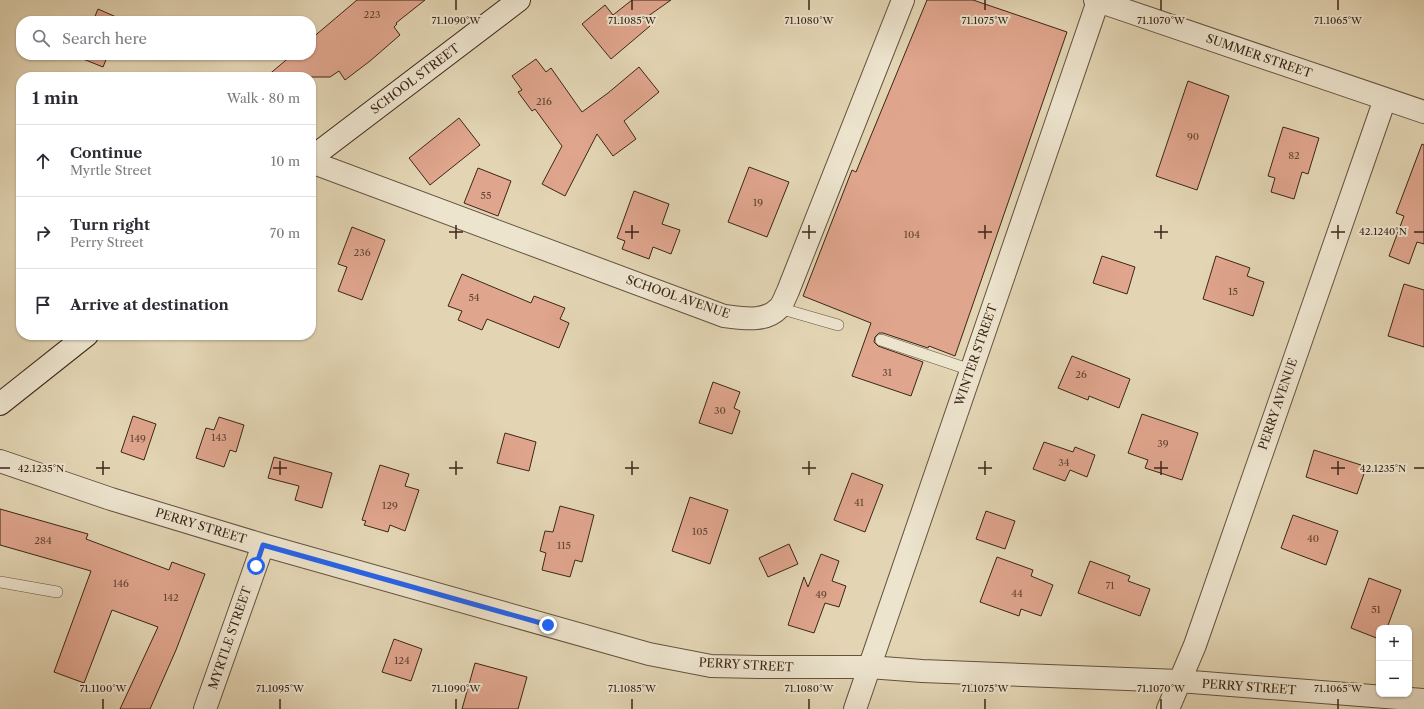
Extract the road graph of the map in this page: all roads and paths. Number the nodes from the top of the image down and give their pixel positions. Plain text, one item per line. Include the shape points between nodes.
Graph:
1 (519, 0) edge
2 (902, 0) edge
3 (1096, 0) edge
4 (1385, 98) junction
5 (1424, 112) edge
6 (316, 154) edge
7 (316, 164) edge
8 (779, 308) junction
9 (838, 325) dead end
10 (81, 340) edge
11 (881, 340) dead end
12 (971, 370) junction
13 (0, 404) edge
14 (0, 461) edge
15 (263, 545) junction
16 (0, 582) edge
17 (57, 592) dead end
18 (869, 668) junction
19 (1179, 681) junction
20 (1424, 700) edge
21 (205, 709) edge
22 (855, 709) edge
23 (1168, 709) edge

1 - 6 street, SCHOOL STREET
2 - 8 street via 788,291
3 - 4 street, SUMMER STREET
3 - 12 street, WINTER STREET
4 - 5 street, SUMMER STREET
4 - 19 street, PERRY AVENUE via 1195,645
7 - 8 street, SCHOOL AVENUE via 724,316 756,318 768,316
8 - 9 lane
10 - 13 street
11 - 12 lane
12 - 18 street, WINTER STREET
14 - 15 street, PERRY STREET via 112,499
15 - 18 street, PERRY STREET via 649,654 711,666
15 - 21 street, MYRTLE STREET
16 - 17 lane
18 - 19 street, PERRY STREET
18 - 22 street, WINTER STREET
19 - 20 street, PERRY STREET
19 - 23 street, PERRY AVENUE

